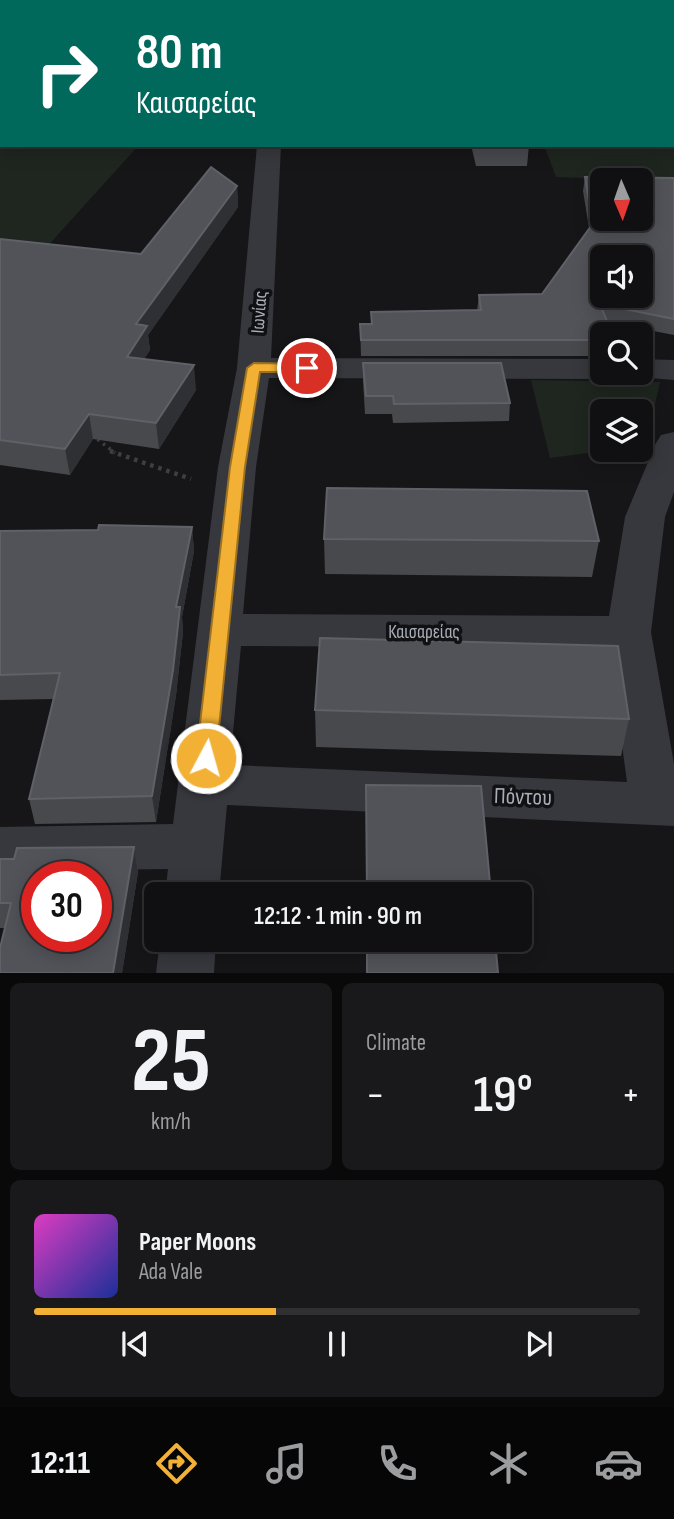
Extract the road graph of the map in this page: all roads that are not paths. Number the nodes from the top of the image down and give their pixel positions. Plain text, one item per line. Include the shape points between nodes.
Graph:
1 (269, 147) edge
2 (254, 368) junction
3 (590, 369) edge
4 (653, 369) edge
5 (674, 370) edge
6 (674, 443) edge
7 (219, 630) junction
8 (629, 632) junction
9 (204, 784) junction
10 (664, 803) edge
11 (175, 846) dead end
12 (0, 849) edge
13 (193, 882) edge
14 (187, 952) edge
15 (185, 973) edge

1 - 2 street, Ιωνίας
2 - 3 street
2 - 7 street, Ιωνίας via 237,467
4 - 5 street
6 - 8 street via 645,517
7 - 8 street, Καισαρείας
7 - 9 street, Ιωνίας
8 - 10 street
9 - 10 street, Πόντου
9 - 13 street, Ιωνίας
11 - 12 street
14 - 15 street

